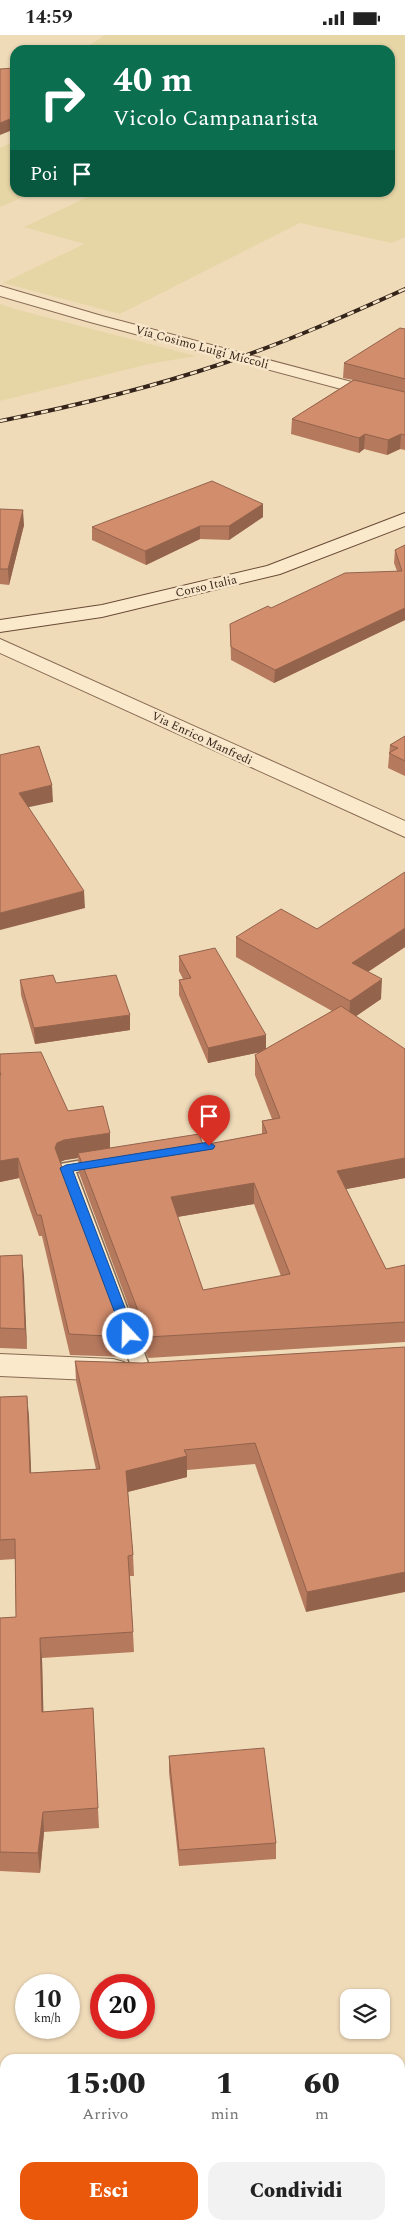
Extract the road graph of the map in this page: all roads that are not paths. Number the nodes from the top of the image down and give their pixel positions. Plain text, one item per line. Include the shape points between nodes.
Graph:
1 (0, 291) edge
2 (405, 401) edge
3 (405, 519) edge
4 (0, 626) edge
5 (0, 645) edge
6 (405, 830) edge
7 (114, 1161) edge
8 (0, 1365) edge
9 (157, 1370) joint

1 - 2 street, Via Cosimo Luigi Miccoli
3 - 4 street, Corso Italia via 273,570 102,611
5 - 6 street, Via Enrico Manfredi
7 - 9 lane via 66,1168
8 - 9 street

